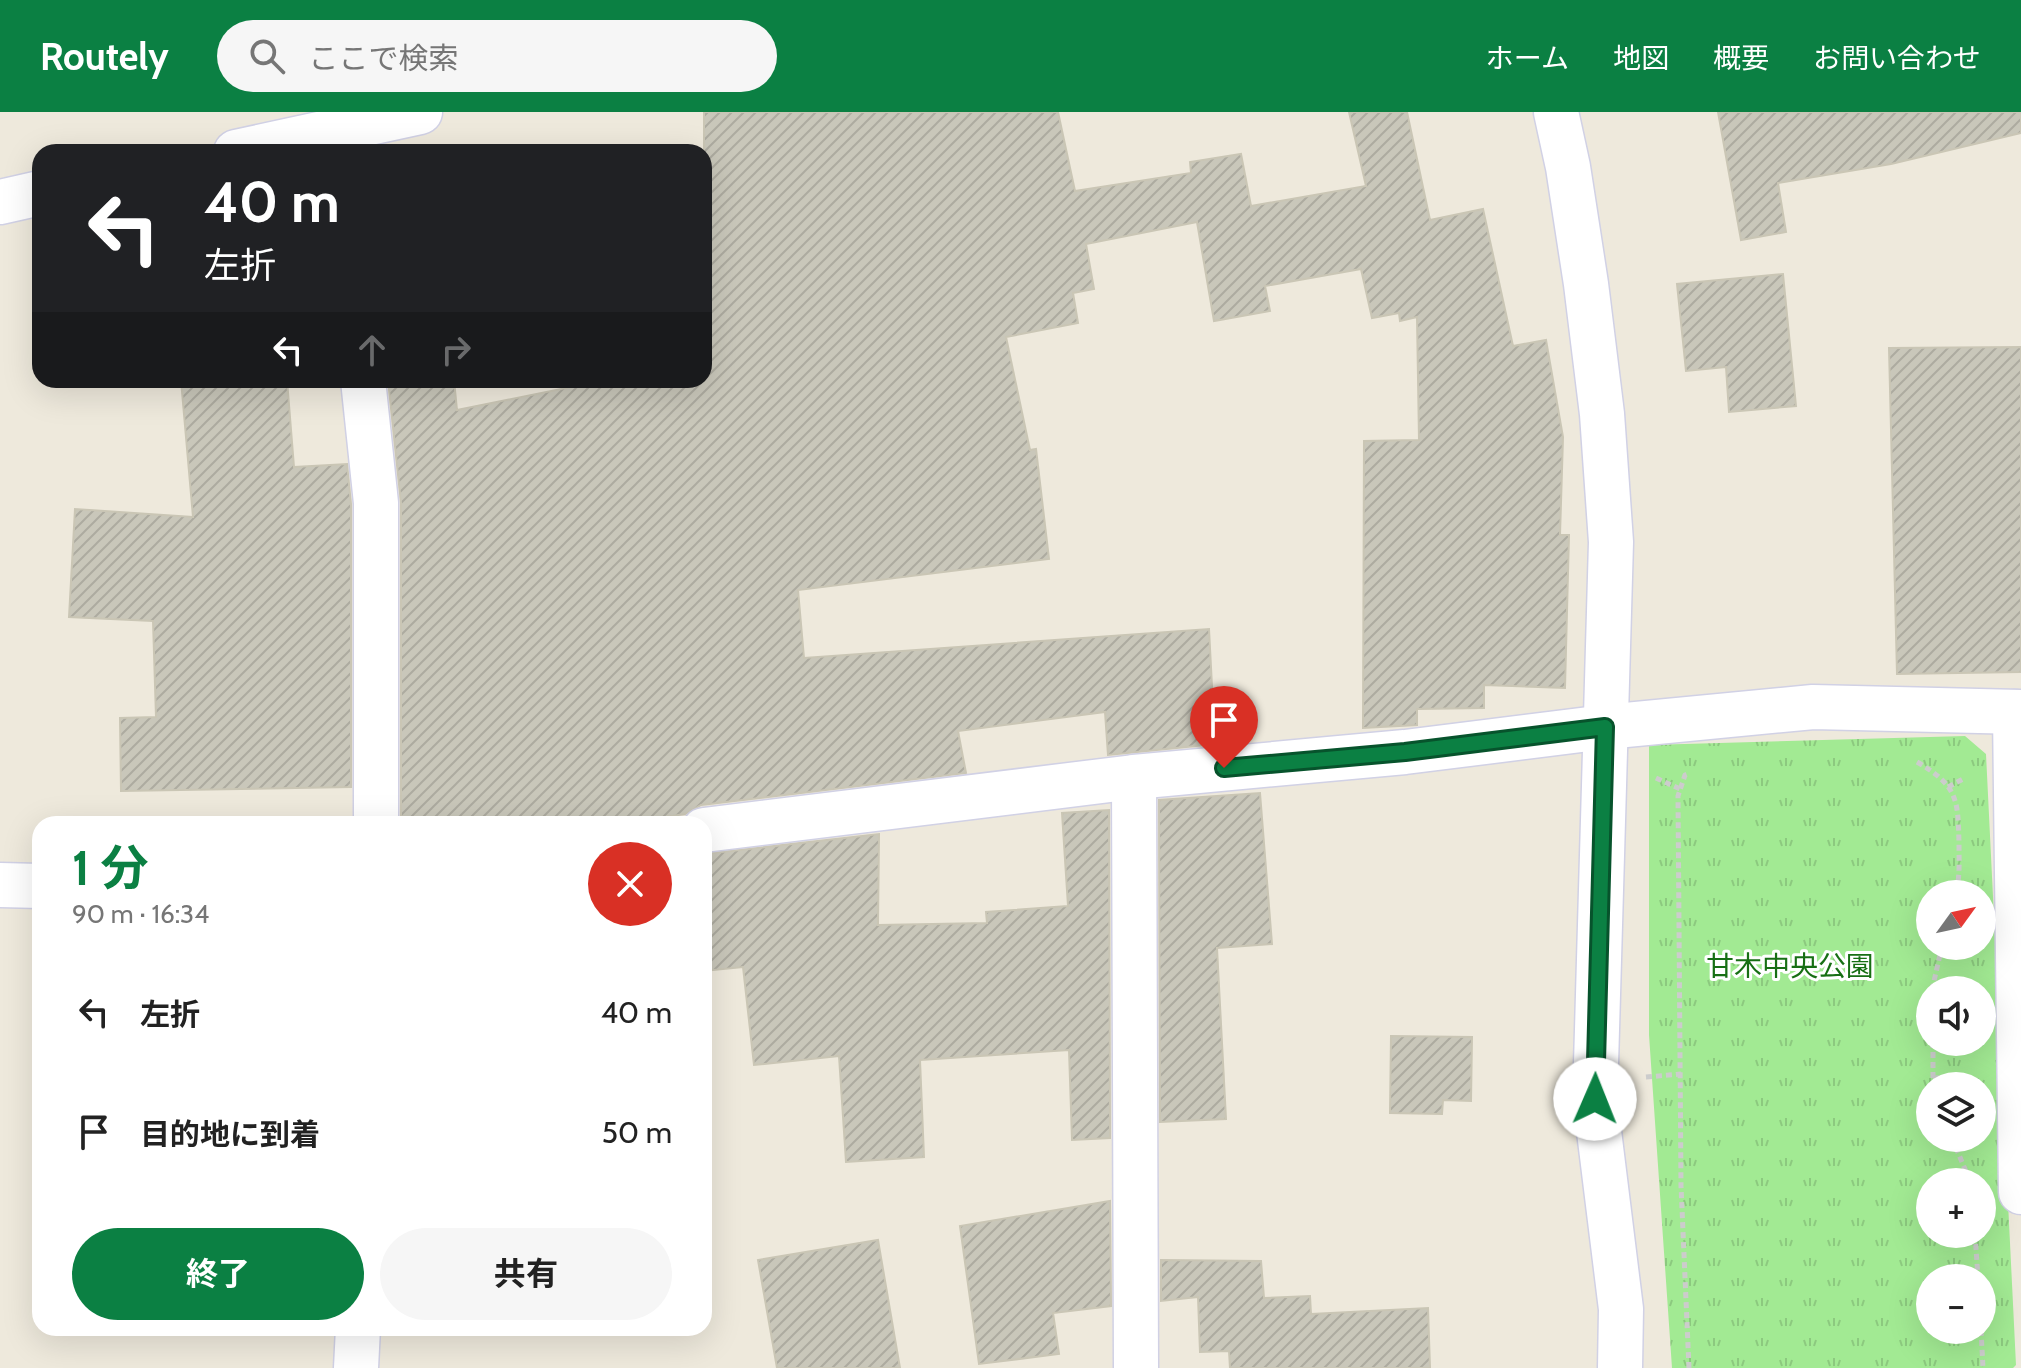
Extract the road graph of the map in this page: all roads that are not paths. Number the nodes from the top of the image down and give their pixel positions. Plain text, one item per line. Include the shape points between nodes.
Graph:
1 (420, 112) edge
2 (1556, 112) edge
3 (335, 142) edge
4 (32, 195) edge
5 (0, 202) edge
6 (364, 388) edge
7 (2018, 712) edge
8 (1605, 727) junction
9 (1134, 777) junction
10 (376, 816) edge
11 (712, 829) edge
12 (0, 885) edge
13 (32, 886) edge
14 (2020, 1178) edge
15 (358, 1336) edge
16 (356, 1368) edge
17 (1136, 1368) edge
18 (1620, 1368) edge

1 - 3 street
2 - 8 street via 1586,284 1603,428 1611,542
4 - 5 street
6 - 10 street via 376,503
7 - 8 street via 1813,707
7 - 14 street
8 - 9 street
8 - 18 street via 1595,1099 1621,1309
9 - 11 street
9 - 17 street
12 - 13 street
15 - 16 street

